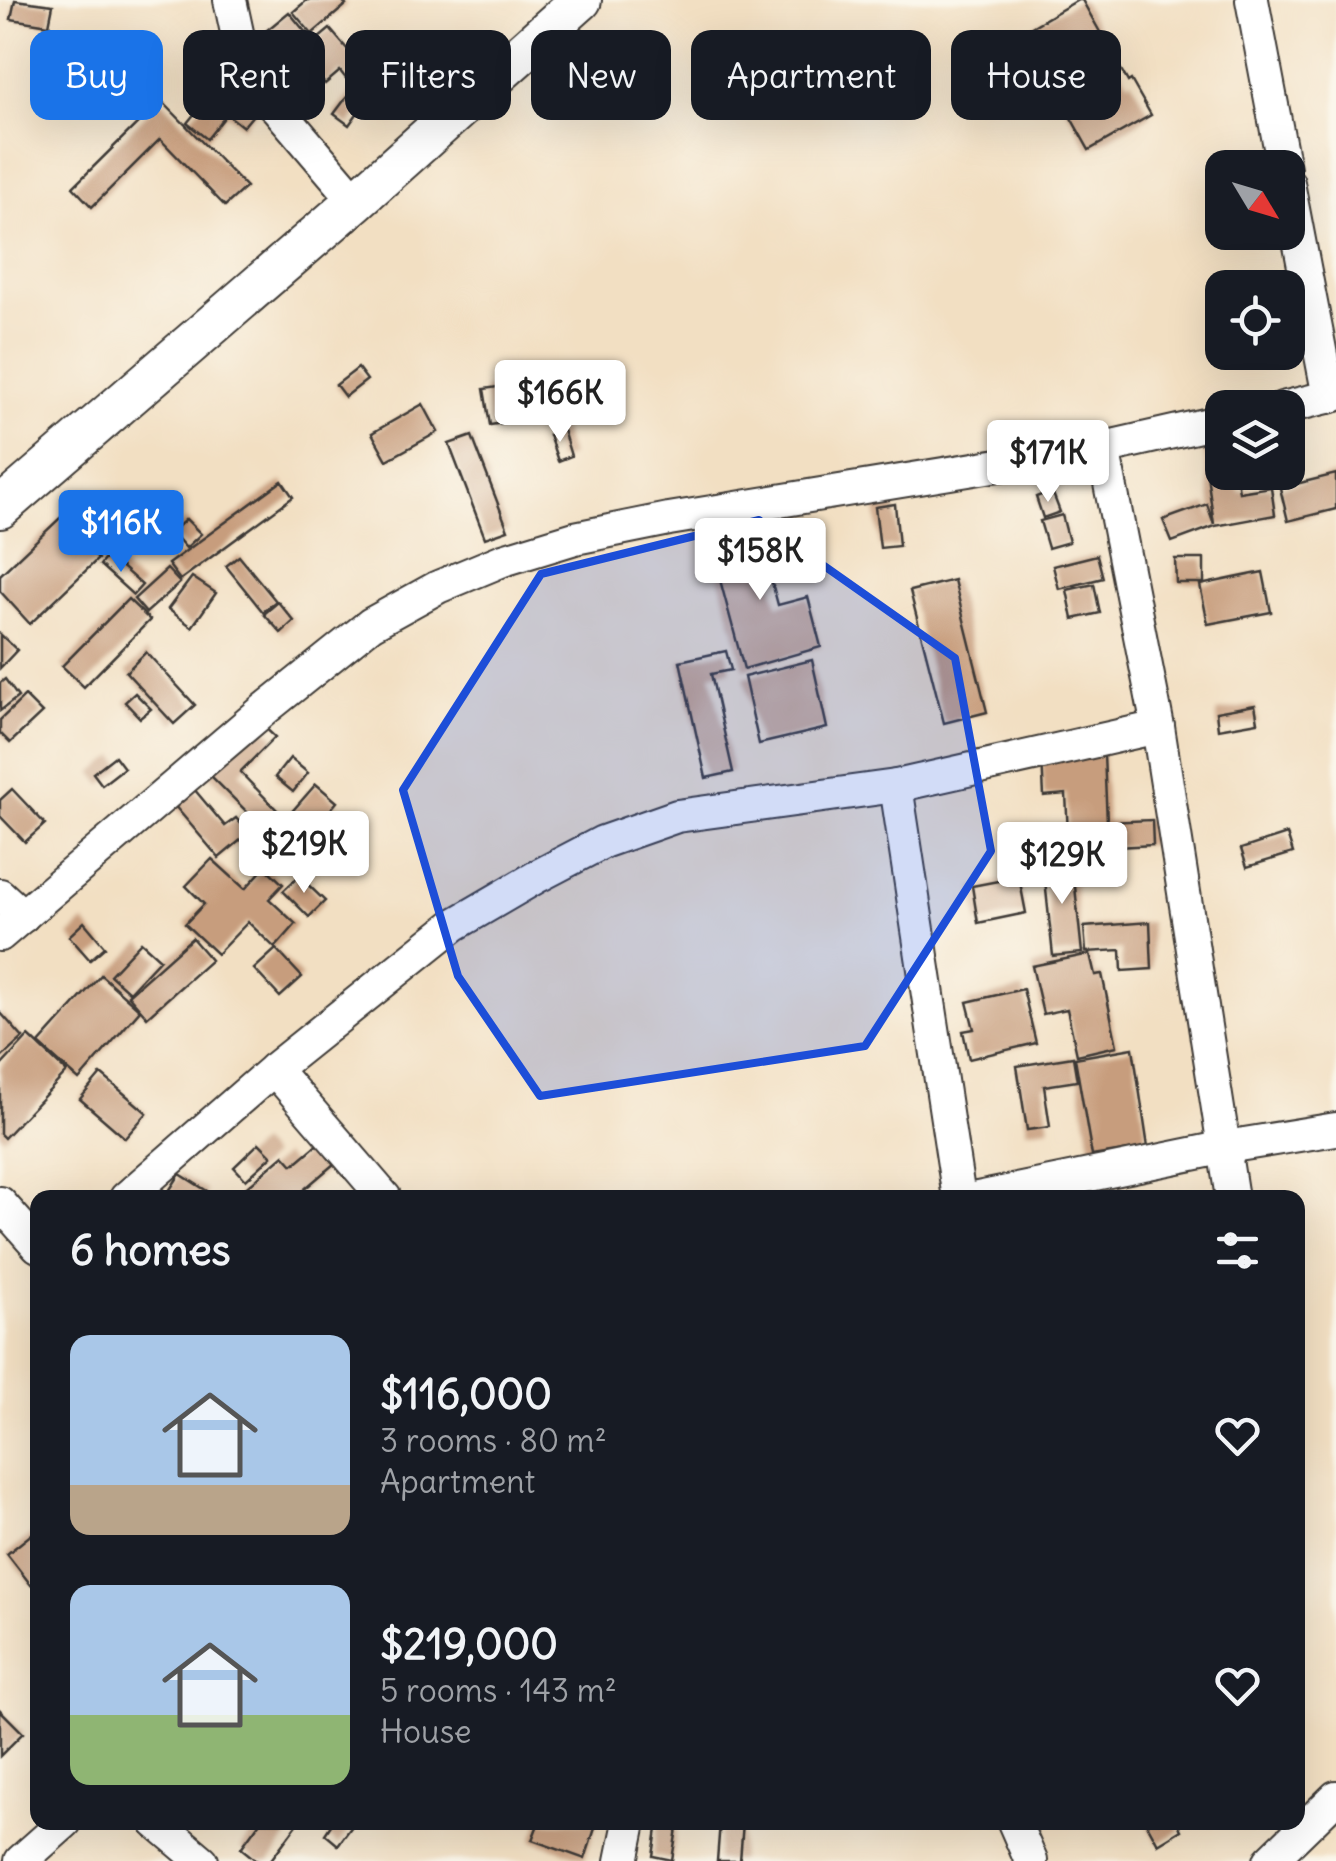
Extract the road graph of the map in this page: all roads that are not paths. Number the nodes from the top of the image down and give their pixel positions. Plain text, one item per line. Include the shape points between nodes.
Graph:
1 (230, 0) edge
2 (581, 0) edge
3 (1252, 0) edge
4 (1281, 150) edge
5 (356, 200) junction
6 (1302, 250) edge
7 (1333, 396) edge
8 (1305, 403) edge
9 (1205, 425) edge
10 (1102, 448) junction
11 (0, 508) edge
12 (1158, 727) junction
13 (896, 786) junction
14 (8, 915) edge
15 (274, 1069) junction
16 (1336, 1129) edge
17 (1226, 1147) junction
18 (135, 1190) edge
19 (378, 1190) edge
20 (958, 1190) edge
21 (1017, 1190) edge
22 (1231, 1190) edge
23 (0, 1203) edge
24 (30, 1237) edge
25 (1336, 1797) edge
26 (1305, 1827) edge
27 (56, 1830) edge
28 (165, 1830) edge
29 (628, 1830) edge
30 (1017, 1830) edge
31 (1302, 1830) edge
32 (21, 1861) edge
33 (202, 1861) edge
34 (622, 1861) edge
35 (1031, 1861) edge
36 (1270, 1861) edge

1 - 5 street via 256,89
2 - 5 main road
3 - 4 street
5 - 11 main road
6 - 7 street
7 - 8 street
9 - 10 street
10 - 12 street
10 - 14 street via 575,538 438,587 371,624
12 - 13 street
12 - 17 street
13 - 15 street via 677,816 603,842 454,925
13 - 20 street
15 - 18 street
15 - 19 street
16 - 17 street
17 - 21 street
17 - 22 street
23 - 24 street
25 - 26 street
27 - 32 street
28 - 33 street
29 - 34 street
30 - 35 street
31 - 36 street

